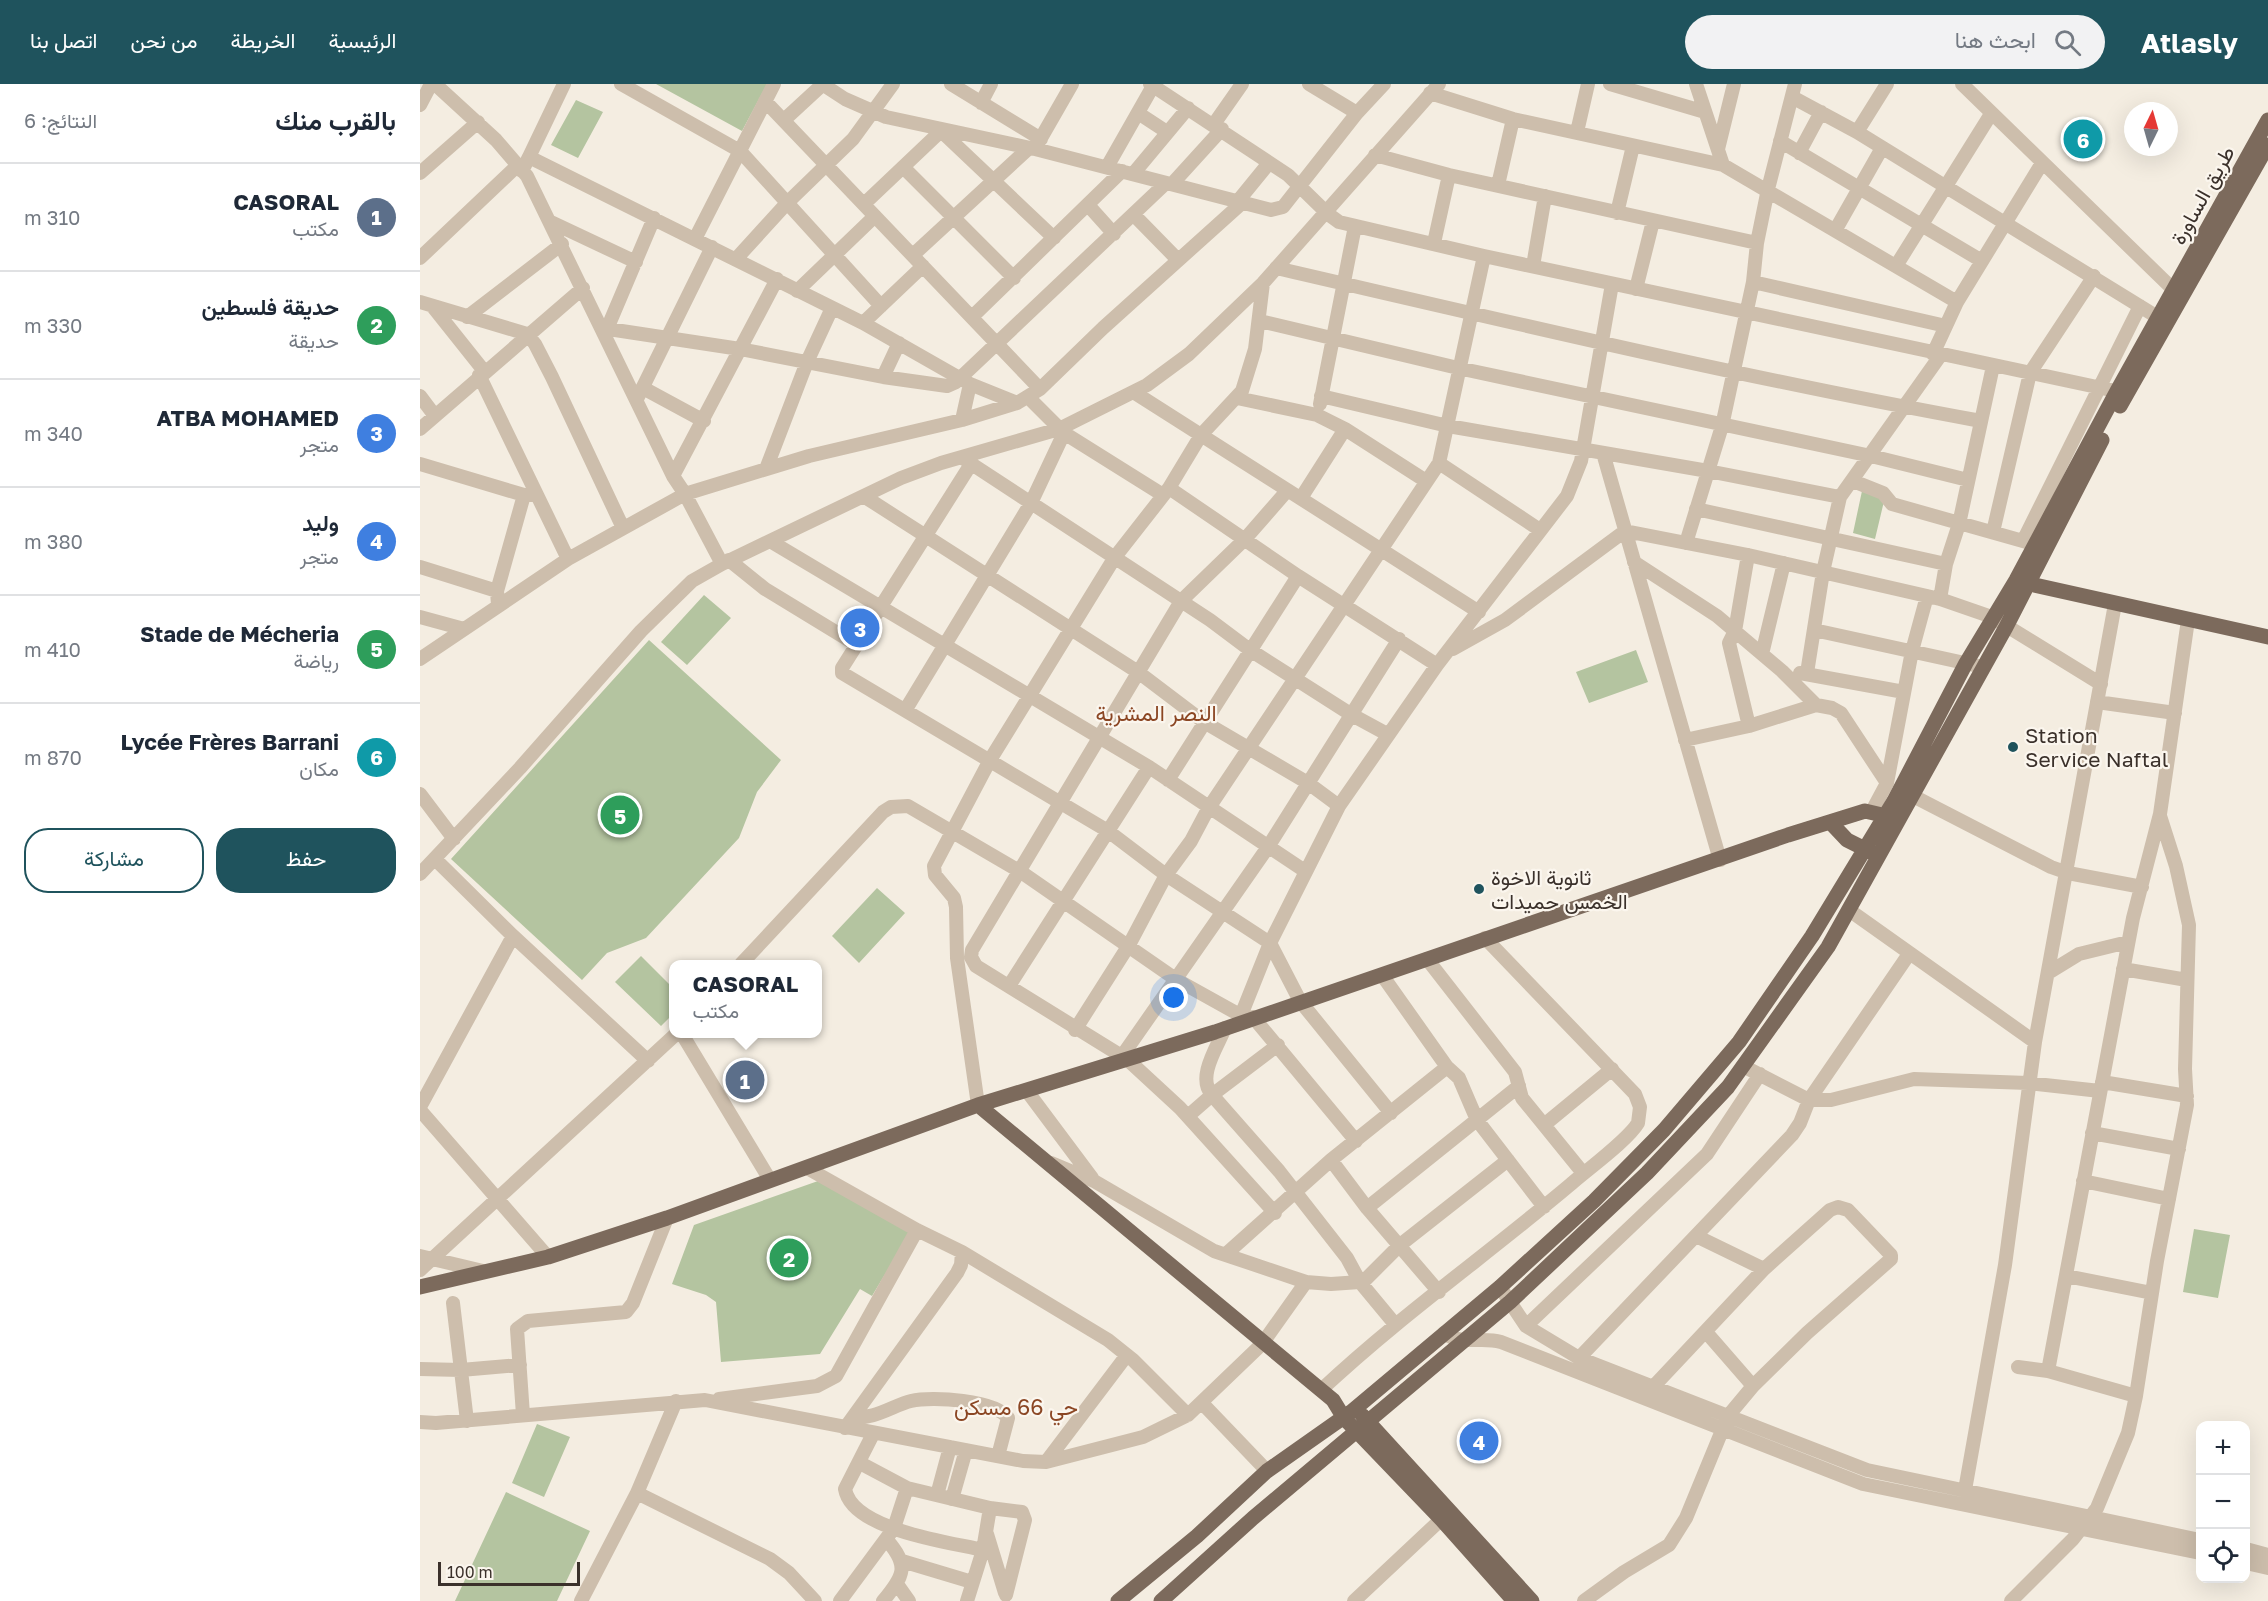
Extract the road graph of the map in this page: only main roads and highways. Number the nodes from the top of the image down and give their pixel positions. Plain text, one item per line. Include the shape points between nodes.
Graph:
1 (2268, 120) edge
2 (2268, 145) edge
3 (2178, 295) junction
4 (2122, 392) junction
5 (2022, 582) junction
6 (2268, 637) edge
7 (1886, 815) junction
8 (1830, 822) junction
9 (1864, 849) junction
10 (1880, 856) junction
11 (978, 1104) junction
12 (420, 1287) edge
13 (1350, 1413) junction
14 (1364, 1426) junction
15 (1236, 1498) junction
16 (1446, 1515) junction
17 (1253, 1518) junction
18 (1118, 1601) edge
19 (1161, 1601) edge
20 (1514, 1601) edge
21 (1532, 1601) edge

1 - 3 main road, طريق الساورة
2 - 3 main road, طريق الساورة
3 - 4 main road
3 - 4 main road via 2159,318
4 - 5 main road
4 - 5 main road via 2029,543
5 - 6 main road
5 - 7 main road via 1992,617
5 - 7 main road via 2006,627 1912,796
7 - 8 main road
7 - 9 main road
7 - 10 main road
8 - 9 main road via 1847,840
8 - 11 main road via 1382,975
9 - 10 main road
9 - 13 main road via 1786,977 1697,1093 1593,1201 1500,1287
10 - 14 main road via 1828,947 1728,1087 1647,1173 1510,1302
11 - 12 main road via 667,1218 548,1257
11 - 13 main road via 1262,1344
13 - 14 main road
13 - 15 main road via 1267,1471
14 - 16 main road
14 - 17 main road
15 - 17 main road
15 - 18 main road
16 - 20 main road
16 - 21 main road
17 - 19 main road

